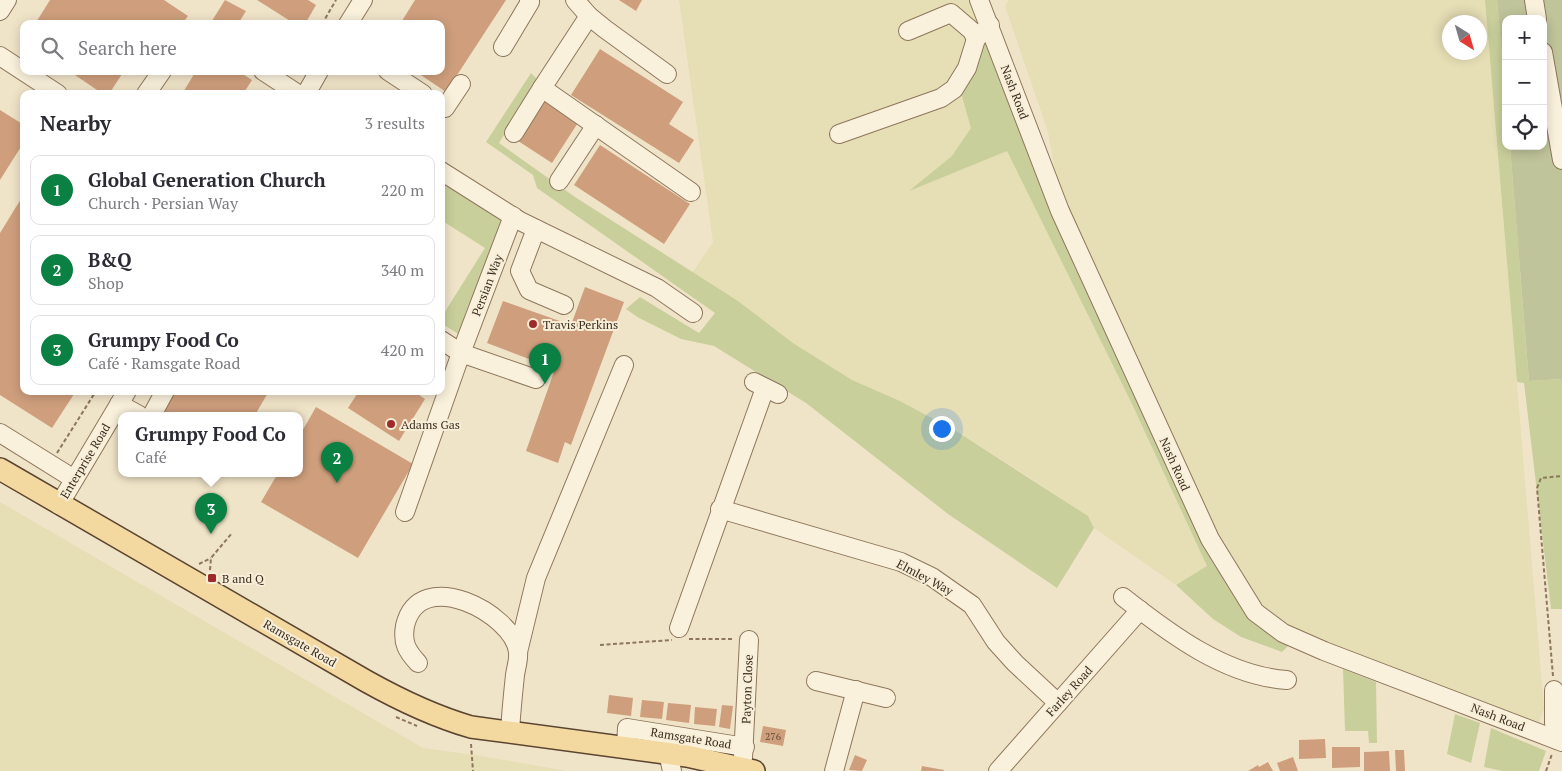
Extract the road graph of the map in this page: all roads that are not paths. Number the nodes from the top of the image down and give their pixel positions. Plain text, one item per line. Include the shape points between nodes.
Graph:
1 (6, 0) edge
2 (363, 0) edge
3 (528, 0) edge
4 (575, 0) edge
5 (980, 0) edge
6 (1534, 0) edge
7 (948, 7) edge
8 (0, 11) edge
9 (1536, 15) edge
10 (589, 16) junction
11 (350, 20) edge
12 (990, 26) junction
13 (908, 31) dead end
14 (976, 39) junction
15 (503, 47) dead end
16 (0, 56) edge
17 (1545, 60) edge
18 (20, 69) edge
19 (667, 74) dead end
20 (29, 75) edge
21 (159, 75) edge
22 (272, 75) edge
23 (317, 75) edge
24 (394, 75) edge
25 (461, 84) dead end
26 (542, 88) junction
27 (52, 90) edge
28 (149, 90) edge
29 (304, 90) edge
30 (309, 90) edge
31 (417, 90) edge
32 (445, 108) edge
33 (596, 125) junction
34 (1559, 125) edge
35 (514, 133) dead end
36 (838, 134) dead end
37 (1562, 160) edge
38 (445, 174) edge
39 (559, 180) dead end
40 (691, 192) dead end
41 (513, 216) junction
42 (536, 229) junction
43 (564, 305) dead end
44 (694, 313) dead end
45 (445, 343) edge
46 (461, 353) junction
47 (624, 365) dead end
48 (536, 379) dead end
49 (766, 388) dead end
50 (163, 395) edge
51 (123, 398) edge
52 (136, 412) edge
53 (154, 412) edge
54 (0, 433) edge
55 (0, 469) edge
56 (74, 478) junction
57 (59, 505) junction
58 (720, 509) junction
59 (405, 512) dead end
60 (1123, 597) dead end
61 (1140, 610) junction
62 (677, 628) dead end
63 (749, 640) dead end
64 (518, 652) junction
65 (418, 663) dead end
66 (1287, 680) dead end
67 (816, 681) dead end
68 (856, 690) junction
69 (1554, 690) road end
70 (886, 698) dead end
71 (1058, 704) junction
72 (510, 732) junction
73 (1557, 746) edge
74 (626, 747) junction
75 (745, 747) junction
76 (670, 762) edge
77 (748, 769) edge
78 (834, 771) edge
79 (998, 771) edge

1 - 8 street
2 - 11 street
3 - 15 street via 530,2
4 - 10 street
5 - 12 street, Nash Road
6 - 9 street
7 - 13 street
7 - 14 street
10 - 19 street
10 - 26 street
12 - 14 street
12 - 73 street, Nash Road via 1060,211 1210,539 1255,612 1283,633
14 - 36 street via 967,68 954,89 941,98
16 - 18 street
17 - 34 street
20 - 27 street
21 - 28 street
22 - 29 street
23 - 30 street
24 - 31 street
25 - 32 street
26 - 33 street
26 - 35 street
33 - 39 street
33 - 40 street
34 - 37 street
38 - 41 street
41 - 42 street
41 - 46 street, Persian Way
42 - 43 street via 520,271 529,290
42 - 44 street via 657,288
45 - 46 street
46 - 48 street
46 - 59 street, Persian Way
47 - 64 street via 536,578
49 - 58 street
50 - 53 street
51 - 52 street
51 - 56 street, Enterprise Road
54 - 56 street
55 - 57 main road, Ramsgate Road
56 - 57 street, Enterprise Road
57 - 72 main road, Ramsgate Road via 410,706 471,727
58 - 62 street
58 - 71 street, Elmley Way via 901,562 932,577 972,605 1015,664
60 - 61 street
61 - 66 street via 1178,638 1217,659 1265,678
61 - 71 street, Farley Road
63 - 75 street, Payton Close
64 - 65 street via 512,635 494,618 446,595 426,598 408,614 403,635 406,650
64 - 72 street
67 - 68 street
68 - 70 street
68 - 78 street
69 - 73 street
71 - 79 street, Farley Road
72 - 74 main road, Ramsgate Road
74 - 75 street, Ramsgate Road via 627,728
74 - 76 main road, Ramsgate Road
75 - 77 street, Payton Close
76 - 77 main road, Ramsgate Road

